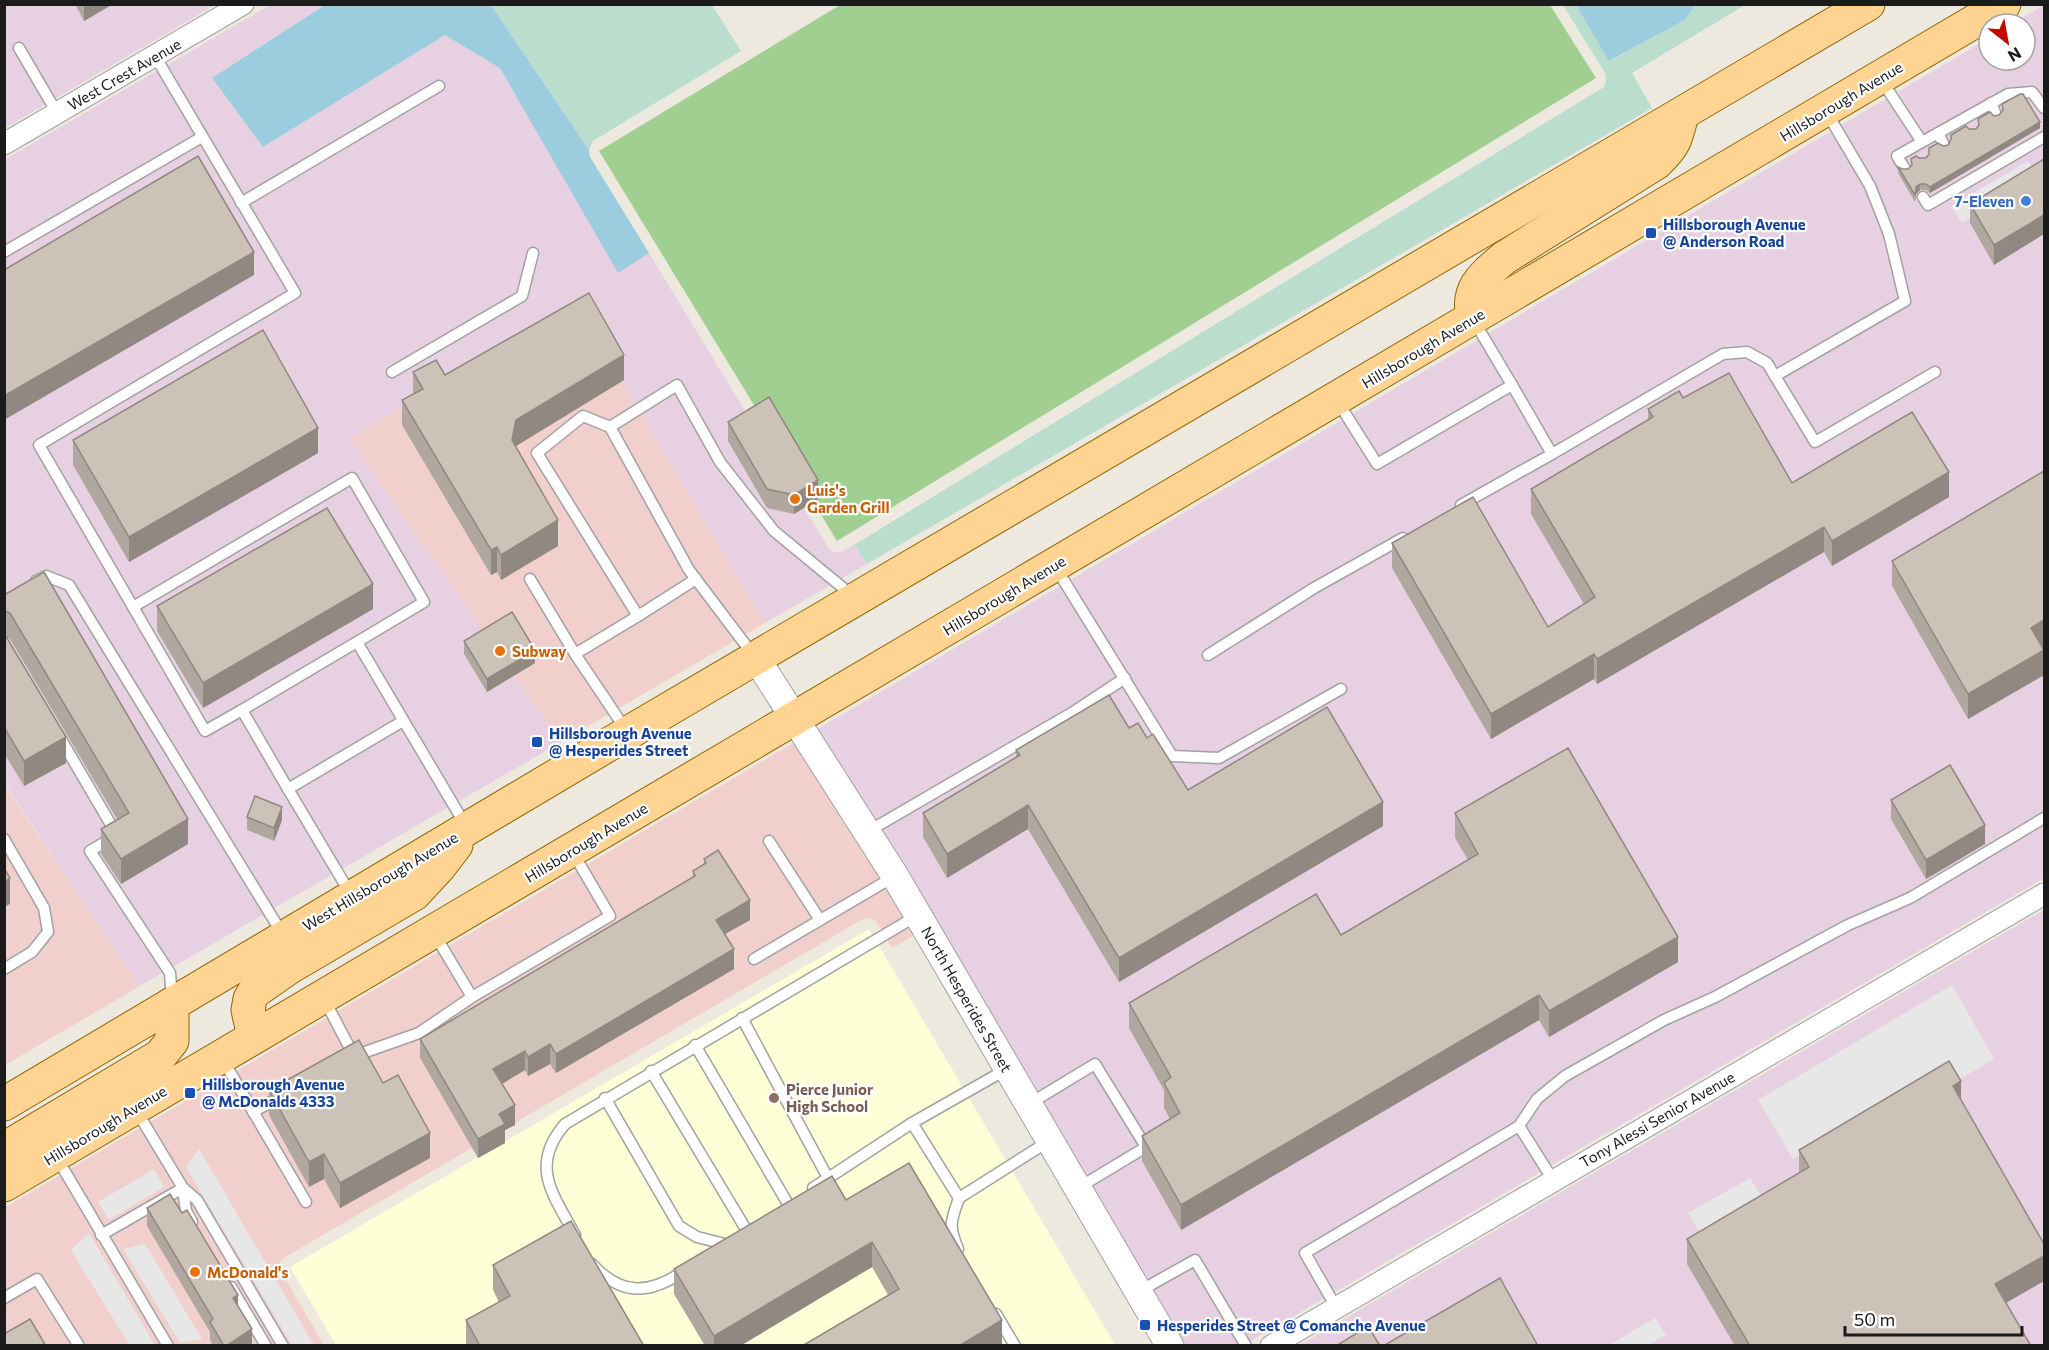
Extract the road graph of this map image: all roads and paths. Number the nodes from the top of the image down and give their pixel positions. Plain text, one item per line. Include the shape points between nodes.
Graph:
1 (243, 4) edge
2 (1868, 4) edge
3 (2004, 4) edge
4 (19, 48) dead end
5 (155, 56) junction
6 (1880, 78) junction
7 (439, 86) dead end
8 (1991, 103) junction
9 (2044, 108) edge
10 (1826, 110) junction
11 (57, 113) junction
12 (1682, 114) junction
13 (1996, 115) edge
14 (1965, 118) junction
15 (1972, 129) edge
16 (1938, 133) junction
17 (202, 137) junction
18 (2044, 137) edge
19 (4, 144) edge
20 (1918, 144) junction
21 (1944, 145) edge
22 (1922, 159) edge
23 (1905, 169) edge
24 (1923, 197) dead end
25 (241, 202) junction
26 (4, 252) edge
27 (533, 253) dead end
28 (1473, 318) junction
29 (392, 372) dead end
30 (1935, 372) dead end
31 (1775, 376) junction
32 (1512, 386) junction
33 (1336, 399) junction
34 (610, 427) junction
35 (1552, 454) junction
36 (1449, 512) edge
37 (1418, 530) edge
38 (1054, 565) junction
39 (530, 579) dead end
40 (696, 579) junction
41 (25, 587) edge
42 (856, 599) junction
43 (133, 607) junction
44 (638, 615) junction
45 (357, 642) junction
46 (575, 654) junction
47 (1208, 655) dead end
48 (756, 658) junction
49 (1125, 678) junction
50 (1341, 690) dead end
51 (242, 710) junction
52 (795, 718) junction
53 (403, 721) junction
54 (52, 724) edge
55 (628, 734) junction
56 (288, 789) junction
57 (2044, 818) edge
58 (467, 829) junction
59 (867, 832) junction
60 (4, 839) edge
61 (769, 841) dead end
62 (572, 850) junction
63 (895, 876) junction
64 (2044, 894) edge
65 (352, 897) junction
66 (918, 915) junction
67 (820, 920) junction
68 (433, 932) junction
69 (284, 938) junction
70 (754, 959) dead end
71 (4, 969) edge
72 (323, 996) junction
73 (472, 997) junction
74 (172, 1004) junction
75 (742, 1018) junction
76 (254, 1037) junction
77 (695, 1045) junction
78 (221, 1057) junction
79 (1008, 1068) junction
80 (651, 1071) junction
81 (294, 1090) edge
82 (127, 1094) junction
83 (605, 1098) junction
84 (4, 1104) edge
85 (1029, 1104) junction
86 (253, 1112) junction
87 (912, 1123) junction
88 (1520, 1126) junction
89 (1050, 1141) junction
90 (4, 1149) edge
91 (55, 1155) junction
92 (828, 1178) junction
93 (1553, 1180) junction
94 (4, 1185) edge
95 (183, 1188) junction
96 (1078, 1188) junction
97 (959, 1198) junction
98 (306, 1202) dead end
99 (198, 1231) edge
100 (102, 1235) junction
101 (964, 1259) edge
102 (698, 1262) edge
103 (228, 1282) edge
104 (1138, 1292) junction
105 (4, 1298) edge
106 (992, 1307) edge
107 (1336, 1307) junction
108 (79, 1346) edge
109 (168, 1346) edge
110 (266, 1346) edge
111 (283, 1346) edge
112 (1015, 1346) edge
113 (1170, 1346) edge
114 (1246, 1346) edge
115 (1270, 1346) edge

1 - 5 street, West Crest Avenue
2 - 12 main road
3 - 6 main road, Hillsborough Avenue
4 - 11 lane
5 - 11 street, West Crest Avenue
5 - 17 lane
6 - 10 main road, Hillsborough Avenue
6 - 20 lane
7 - 25 lane
8 - 9 lane via 2008,94 2032,92
8 - 13 lane
8 - 14 lane
10 - 28 main road, Hillsborough Avenue
10 - 31 lane via 1870,186 1889,234 1905,301
11 - 19 street, West Crest Avenue
12 - 28 main road via 1676,140 1656,163 1489,270 1471,296
12 - 42 main road
14 - 15 lane
14 - 16 lane
16 - 20 lane
16 - 21 lane
17 - 25 lane
17 - 26 lane
18 - 24 lane via 2016,148 1963,179 1928,206
20 - 22 lane
20 - 23 lane via 1897,156
25 - 43 lane via 295,293 39,445
27 - 29 lane via 522,296
28 - 32 lane
28 - 33 main road, Hillsborough Avenue
30 - 31 lane via 1815,442
31 - 35 lane via 1767,363 1747,352 1723,354
32 - 33 lane via 1377,464
32 - 35 lane
33 - 38 main road, Hillsborough Avenue
34 - 40 lane
34 - 42 lane via 677,385 720,462 774,531
34 - 44 lane via 583,416 537,453
35 - 36 lane
37 - 47 lane via 1314,588
38 - 49 lane
38 - 52 main road, Hillsborough Avenue
39 - 46 lane
40 - 44 lane
40 - 48 lane
41 - 69 lane via 46,576 69,585
42 - 48 main road
43 - 45 lane via 351,478 424,602
43 - 51 lane via 205,731
44 - 46 lane
45 - 51 lane
45 - 53 lane
46 - 55 lane
48 - 52 street, North Hesperides Street
48 - 55 main road, West Hillsborough Avenue
49 - 50 lane via 1172,756 1219,758
49 - 59 lane
51 - 56 lane
52 - 59 street, North Hesperides Street
52 - 62 main road, Hillsborough Avenue
53 - 56 lane
53 - 58 lane
54 - 74 lane via 117,835 90,851 170,973
55 - 58 main road, West Hillsborough Avenue
56 - 65 lane
57 - 88 lane via 1910,898 1848,925 1564,1076 1537,1099
58 - 65 main road, West Hillsborough Avenue
58 - 76 main road via 414,894 254,992 248,1010
59 - 63 street, North Hesperides Street
60 - 71 lane via 44,908 48,932 32,952
61 - 67 lane
62 - 68 main road, Hillsborough Avenue
62 - 73 lane via 610,916
63 - 66 street, North Hesperides Street
63 - 67 lane
64 - 93 street, Tony Alessi Senior Avenue
65 - 69 main road, West Hillsborough Avenue
66 - 75 lane
66 - 79 street, North Hesperides Street
67 - 70 lane
68 - 72 main road, Hillsborough Avenue
68 - 73 lane
69 - 74 main road, West Hillsborough Avenue
72 - 73 lane via 349,1059 418,1033
72 - 76 main road, Hillsborough Avenue
74 - 82 main road via 172,1041
74 - 84 main road, West Hillsborough Avenue
75 - 77 lane
75 - 92 lane
76 - 78 main road, Hillsborough Avenue
77 - 80 lane
77 - 92 lane via 792,1201
78 - 82 main road, Hillsborough Avenue
78 - 86 lane
79 - 85 street, North Hesperides Street
79 - 87 lane
80 - 83 lane
80 - 83 lane via 736,1238 697,1237 679,1226
81 - 86 lane
82 - 90 main road
82 - 91 main road, Hillsborough Avenue
82 - 95 lane
83 - 102 lane via 565,1124 553,1137 548,1152 546,1173 553,1194 585,1254 600,1272 626,1288 646,1289 671,1280
85 - 89 street, North Hesperides Street
85 - 96 lane via 1095,1064 1146,1147
86 - 98 lane
87 - 92 lane
87 - 97 lane
88 - 93 lane
88 - 107 lane via 1305,1253
89 - 96 street, North Hesperides Street
89 - 97 lane
91 - 94 main road, Hillsborough Avenue
91 - 100 lane
93 - 107 street, Tony Alessi Senior Avenue
95 - 99 lane via 186,1211
95 - 100 lane
95 - 111 lane via 197,1200
96 - 104 street, North Hesperides Street
97 - 101 lane via 950,1222 952,1236
100 - 109 lane
103 - 110 lane
104 - 113 street, North Hesperides Street
104 - 114 lane via 1195,1260
105 - 108 lane via 37,1279
106 - 112 lane
107 - 115 street, Tony Alessi Senior Avenue

